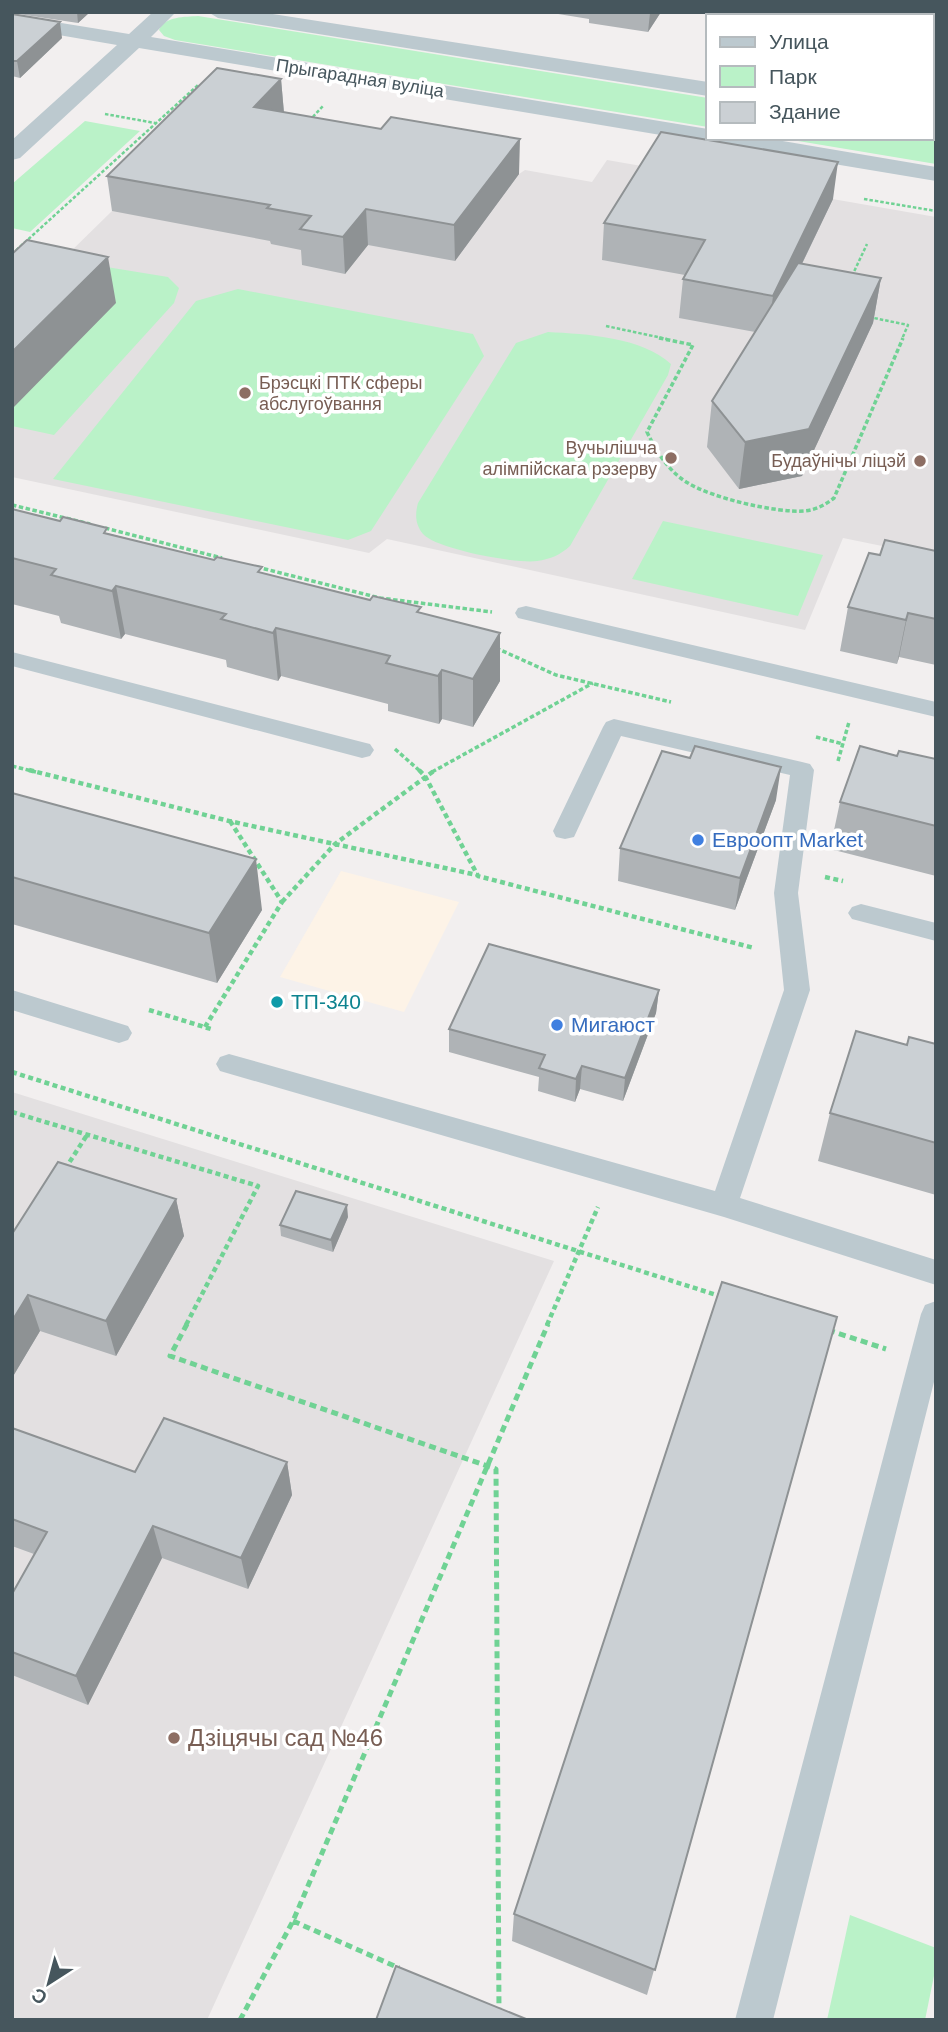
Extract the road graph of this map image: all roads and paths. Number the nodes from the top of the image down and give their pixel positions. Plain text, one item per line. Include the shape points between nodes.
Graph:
1 (166, 12) edge
2 (219, 12) edge
3 (12, 21) edge
4 (134, 41) junction
5 (200, 84) edge
6 (706, 89) edge
7 (324, 105) dead end
8 (96, 113) dead end
9 (156, 123) junction
10 (168, 125) edge
11 (302, 129) edge
12 (706, 136) edge
13 (734, 140) edge
14 (12, 153) edge
15 (936, 174) edge
16 (867, 244) dead end
17 (12, 254) edge
18 (851, 277) edge
19 (860, 316) edge
20 (606, 326) dead end
21 (12, 505) edge
22 (232, 561) edge
23 (245, 564) edge
24 (380, 598) junction
25 (405, 609) edge
26 (526, 613) joint
27 (493, 647) edge
28 (12, 659) edge
29 (856, 692) junction
30 (936, 710) edge
31 (362, 750) dead end
32 (12, 766) edge
33 (836, 769) dead end
34 (425, 776) junction
35 (229, 821) junction
36 (565, 831) dead end
37 (335, 844) junction
38 (819, 875) dead end
39 (478, 876) junction
40 (845, 882) dead end
41 (282, 902) junction
42 (861, 913) dead end
43 (936, 932) edge
44 (792, 958) junction
45 (12, 1000) edge
46 (205, 1027) dead end
47 (119, 1033) dead end
48 (229, 1064) dead end
49 (12, 1072) edge
50 (12, 1112) edge
51 (88, 1135) junction
52 (612, 1174) junction
53 (57, 1181) edge
54 (724, 1205) junction
55 (579, 1251) junction
56 (936, 1273) edge
57 (725, 1298) edge
58 (936, 1314) edge
59 (818, 1327) edge
60 (924, 1361) junction
61 (488, 1465) junction
62 (293, 1921) junction
63 (402, 1969) edge
64 (486, 2007) edge
65 (499, 2013) junction
66 (506, 2016) edge
67 (240, 2020) edge
68 (754, 2020) edge

1 - 4 street
2 - 6 street
3 - 4 street, Прыгарадная вуліца
4 - 12 street, Прыгарадная вуліца
4 - 14 street
5 - 9 path
7 - 11 path
8 - 9 path
9 - 10 path
9 - 17 path
13 - 15 street
16 - 18 path
19 - 20 path via 908,326 834,498 822,508 799,511 702,491 684,481 647,432 693,345
21 - 22 path
23 - 24 path
24 - 25 path
24 - 26 path
26 - 29 lane
27 - 34 path via 556,675 593,683
28 - 31 lane
29 - 30 lane
29 - 33 path
32 - 35 path
34 - 37 path
34 - 39 path
35 - 37 path
35 - 41 path
36 - 44 lane via 614,727 802,771 786,893
37 - 39 path
37 - 41 path
38 - 40 path
39 - 44 path
41 - 46 path
42 - 43 lane
44 - 54 lane via 797,990
45 - 47 lane
48 - 52 lane
49 - 55 path
50 - 51 path
51 - 53 path
51 - 61 path via 258,1185 170,1356
52 - 54 lane
52 - 55 path
54 - 56 lane
55 - 57 path
55 - 61 path
58 - 60 lane
59 - 60 path
60 - 68 lane
61 - 62 path
61 - 65 path via 496,1469
62 - 63 path
62 - 67 path
64 - 65 path
65 - 66 path

